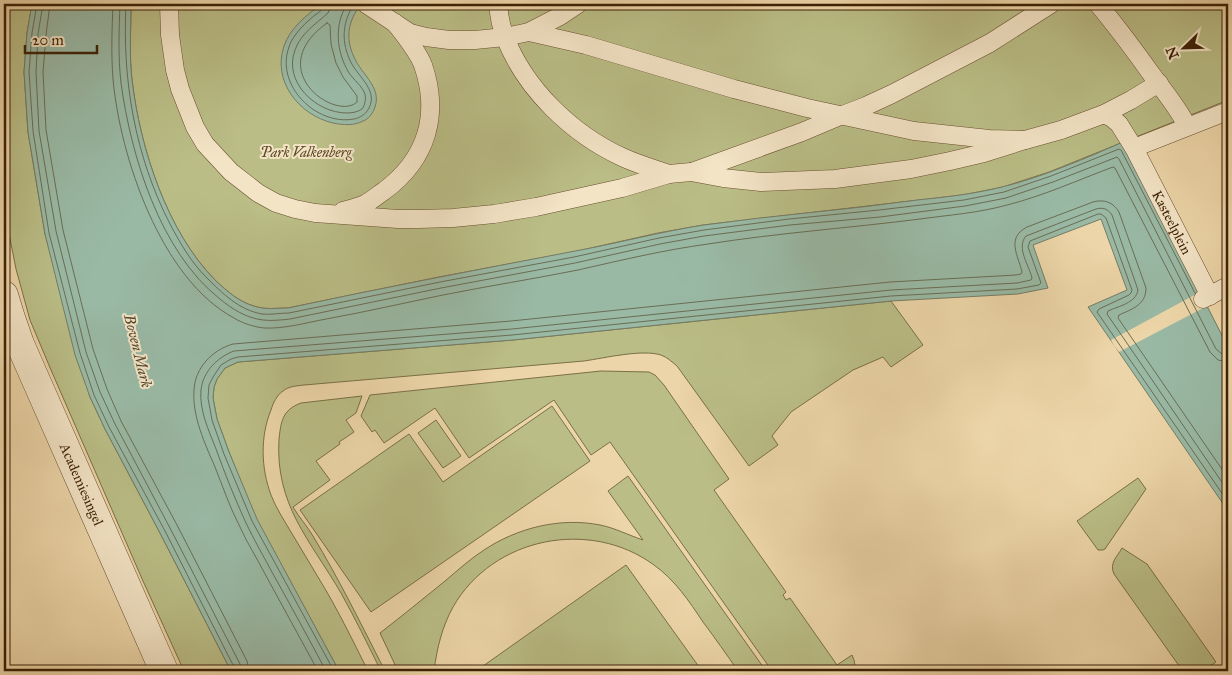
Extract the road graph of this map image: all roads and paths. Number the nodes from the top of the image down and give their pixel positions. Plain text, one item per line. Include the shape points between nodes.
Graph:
1 (169, 4) edge
2 (498, 4) edge
3 (578, 4) edge
4 (1051, 4) edge
5 (1098, 4) edge
6 (370, 7) edge
7 (395, 23) junction
8 (529, 32) junction
9 (505, 36) junction
10 (1159, 83) junction
11 (1228, 111) edge
12 (1104, 114) junction
13 (840, 116) junction
14 (1187, 126) junction
15 (1025, 140) junction
16 (1131, 144) junction
17 (692, 172) junction
18 (669, 174) junction
19 (335, 214) junction
20 (1228, 286) edge
21 (4, 295) edge
22 (164, 671) edge

1 - 19 street via 175,70 195,127 205,144 246,185 276,203 295,210
2 - 9 street
3 - 8 street
4 - 13 street via 965,57
5 - 10 street
6 - 7 street
7 - 9 street via 426,38 475,40
7 - 19 street via 422,64 429,93 430,121 423,144 410,166 390,186 366,204
8 - 9 street
8 - 13 street via 586,44 762,97
9 - 18 street via 518,64 537,90 576,129 622,157
10 - 12 street
10 - 14 street
11 - 14 street
12 - 15 street
12 - 16 street, Kasteelplein via 1119,124
13 - 15 street via 914,131
13 - 17 street
14 - 16 street
15 - 17 street via 930,165 835,179 761,182
16 - 20 street, Kasteelplein via 1206,297
17 - 18 street
18 - 19 street via 622,188 494,214 418,219
21 - 22 street, Academiesingel via 20,344

